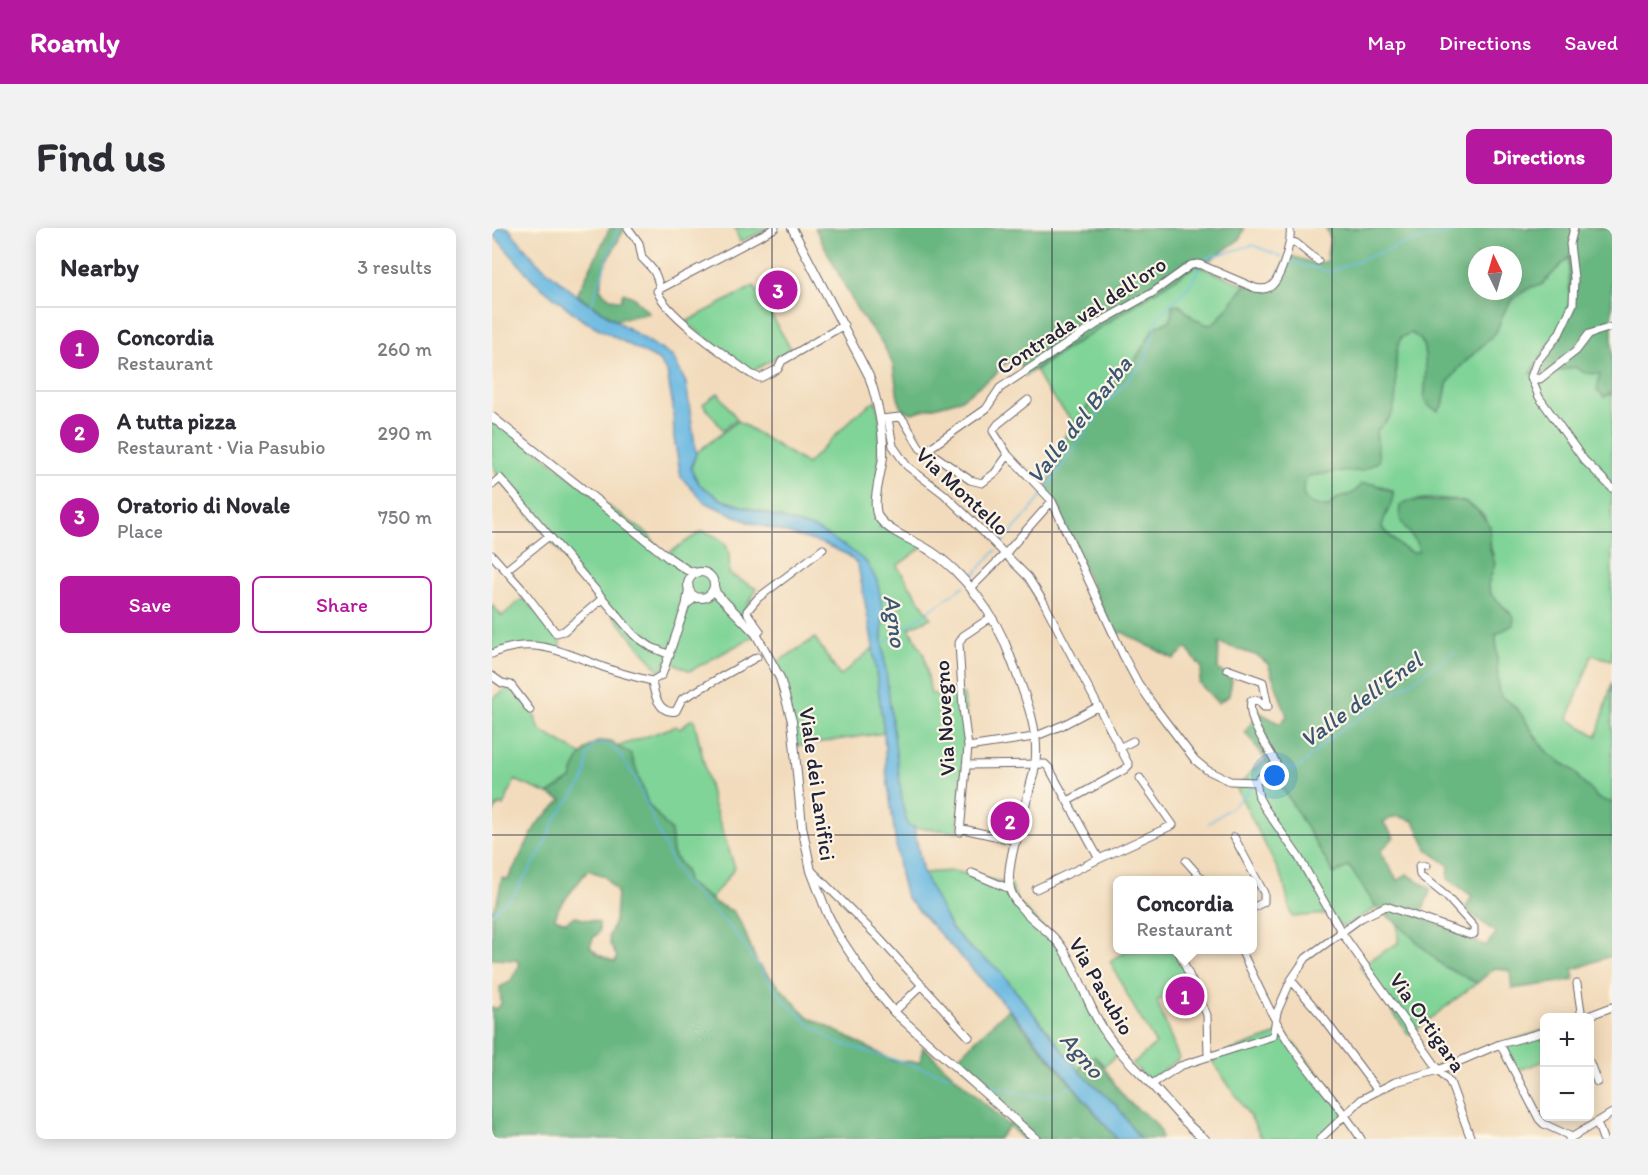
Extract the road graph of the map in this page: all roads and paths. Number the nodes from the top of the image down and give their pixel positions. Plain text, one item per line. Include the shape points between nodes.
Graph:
1 (628, 228) edge
2 (775, 228) edge
3 (792, 228) edge
4 (1290, 228) edge
5 (1574, 228) edge
6 (764, 231) edge
7 (1290, 240) junction
8 (1318, 261) dead end
9 (660, 289) junction
10 (844, 325) junction
11 (1612, 327) edge
12 (1531, 376) junction
13 (1028, 400) dead end
14 (492, 417) edge
15 (885, 419) junction
16 (927, 450) junction
17 (1008, 455) junction
18 (492, 485) edge
19 (1612, 488) edge
20 (1052, 501) junction
21 (549, 536) junction
22 (823, 549) dead end
23 (1004, 553) junction
24 (492, 555) edge
25 (669, 558) junction
26 (506, 570) junction
27 (697, 573) junction
28 (689, 584) junction
29 (967, 584) junction
30 (714, 586) junction
31 (702, 597) junction
32 (602, 599) junction
33 (686, 605) junction
34 (737, 614) junction
35 (990, 618) junction
36 (756, 634) junction
37 (492, 654) edge
38 (670, 655) junction
39 (757, 657) dead end
40 (1227, 669) dead end
41 (492, 676) edge
42 (652, 681) junction
43 (1097, 706) junction
44 (530, 710) dead end
45 (1034, 737) junction
46 (1133, 741) dead end
47 (968, 747) junction
48 (1119, 748) junction
49 (1036, 764) junction
50 (966, 765) junction
51 (1140, 778) dead end
52 (1256, 782) junction
53 (1068, 801) junction
54 (1234, 837) dead end
55 (1017, 841) junction
56 (1099, 859) junction
57 (1186, 861) dead end
58 (1421, 865) dead end
59 (811, 871) junction
60 (972, 873) dead end
61 (1199, 876) edge
62 (1255, 876) edge
63 (1257, 880) edge
64 (1010, 889) junction
65 (1036, 890) dead end
66 (1257, 906) edge
67 (1342, 933) junction
68 (1181, 954) edge
69 (1243, 954) edge
70 (1291, 980) junction
71 (1576, 984) dead end
72 (922, 985) junction
73 (1612, 1007) edge
74 (894, 1012) junction
75 (1581, 1013) edge
76 (1594, 1013) edge
77 (1276, 1022) junction
78 (1540, 1033) edge
79 (969, 1037) dead end
80 (1500, 1044) junction
81 (1209, 1056) junction
82 (1591, 1067) edge
83 (1439, 1070) junction
84 (1597, 1082) dead end
85 (1152, 1084) junction
86 (1378, 1091) junction
87 (1612, 1113) edge
88 (1346, 1114) junction
89 (1597, 1122) junction
90 (1570, 1138) edge
91 (1036, 1139) edge
92 (1205, 1139) edge
93 (1320, 1139) edge
94 (1361, 1139) edge
95 (1471, 1139) edge
96 (1603, 1139) edge

1 - 9 street via 639,243 642,258 653,267
2 - 6 street
3 - 10 main road
4 - 7 street, Contrada val dell'oro
5 - 12 street via 1570,244 1573,304 1559,334 1536,363
6 - 9 street
7 - 8 street
7 - 16 street, Contrada val dell'oro via 1271,286 1263,290 1202,265 1191,265 1000,388 986,409
9 - 10 street via 660,300 692,329 760,378 778,369 782,360
10 - 15 main road via 870,376
11 - 12 street via 1589,334 1576,351 1540,379
12 - 19 street via 1539,397 1584,460
13 - 17 street via 993,431
14 - 25 main road, Viale dei Lanifici
15 - 16 street via 900,417 920,448
15 - 23 street, Via Montello via 893,446 907,466 944,494
15 - 29 main road via 877,514 885,524 929,550
16 - 17 street via 970,480 982,483
17 - 20 street
18 - 21 street via 500,478
20 - 23 street
20 - 52 street via 1123,655 1154,706 1195,760 1208,770 1230,781
21 - 26 street
21 - 32 street
22 - 36 street via 758,598 747,611 760,631
23 - 29 street
23 - 43 street, Via Montello via 1028,577 1043,601
24 - 26 street
25 - 27 main road, Viale dei Lanifici
25 - 28 main road, Viale dei Lanifici
26 - 32 street via 556,633 564,631
27 - 28 main road
27 - 30 main road, Viale dei Lanifici via 710,576
28 - 31 main road, Viale dei Lanifici via 692,593
28 - 33 street
29 - 35 main road
30 - 31 main road via 711,593
30 - 34 main road, Viale dei Lanifici
31 - 33 street
31 - 34 main road, Viale dei Lanifici via 714,599
32 - 38 street via 634,636
33 - 38 street
34 - 36 main road, Viale dei Lanifici
35 - 45 main road via 1010,653
35 - 47 street, Via Novegno via 959,643
36 - 59 main road, Viale dei Lanifici via 787,699
37 - 42 street via 516,647 546,647
38 - 42 street via 662,675
39 - 42 street via 682,699 671,713 657,699
40 - 52 street via 1260,680 1265,686 1268,707 1254,699 1250,707 1276,763
41 - 44 street via 511,685
43 - 45 street
43 - 48 street, Via Montello
45 - 47 street
45 - 49 main road
46 - 48 street
47 - 50 street, Via Novegno
48 - 53 street, Via Montello via 1129,765
49 - 50 street
49 - 53 street via 1049,768
49 - 55 main road
50 - 55 street, Via Novegno via 962,831
51 - 56 street via 1173,825
52 - 67 street, Via Ortigara via 1264,807 1298,856
53 - 56 street
54 - 62 street
55 - 64 main road via 1010,865
56 - 65 street
57 - 61 street
58 - 67 street via 1420,875 1446,896 1474,927 1474,934 1386,906
59 - 72 street
59 - 74 main road, Viale dei Lanifici via 841,940
60 - 64 street
63 - 66 street via 1264,893 1264,902
64 - 85 main road, Via Pasubio via 1027,913 1061,946 1114,1046
67 - 70 street via 1306,958
67 - 83 street, Via Ortigara
68 - 81 street via 1207,1015
69 - 77 street
70 - 77 street
70 - 86 street
71 - 75 street
72 - 74 street
72 - 79 street
73 - 76 street
74 - 91 main road, Viale dei Lanifici
77 - 81 street via 1273,1036
77 - 88 street
78 - 80 street
80 - 83 street
80 - 90 street via 1539,1119
81 - 85 street via 1180,1066
82 - 84 street
83 - 86 street
83 - 95 street, Via Ortigara via 1450,1082
85 - 92 main road, Via Pasubio via 1193,1131
86 - 88 street
87 - 89 street
88 - 93 street
88 - 94 street
89 - 90 street
89 - 96 street

